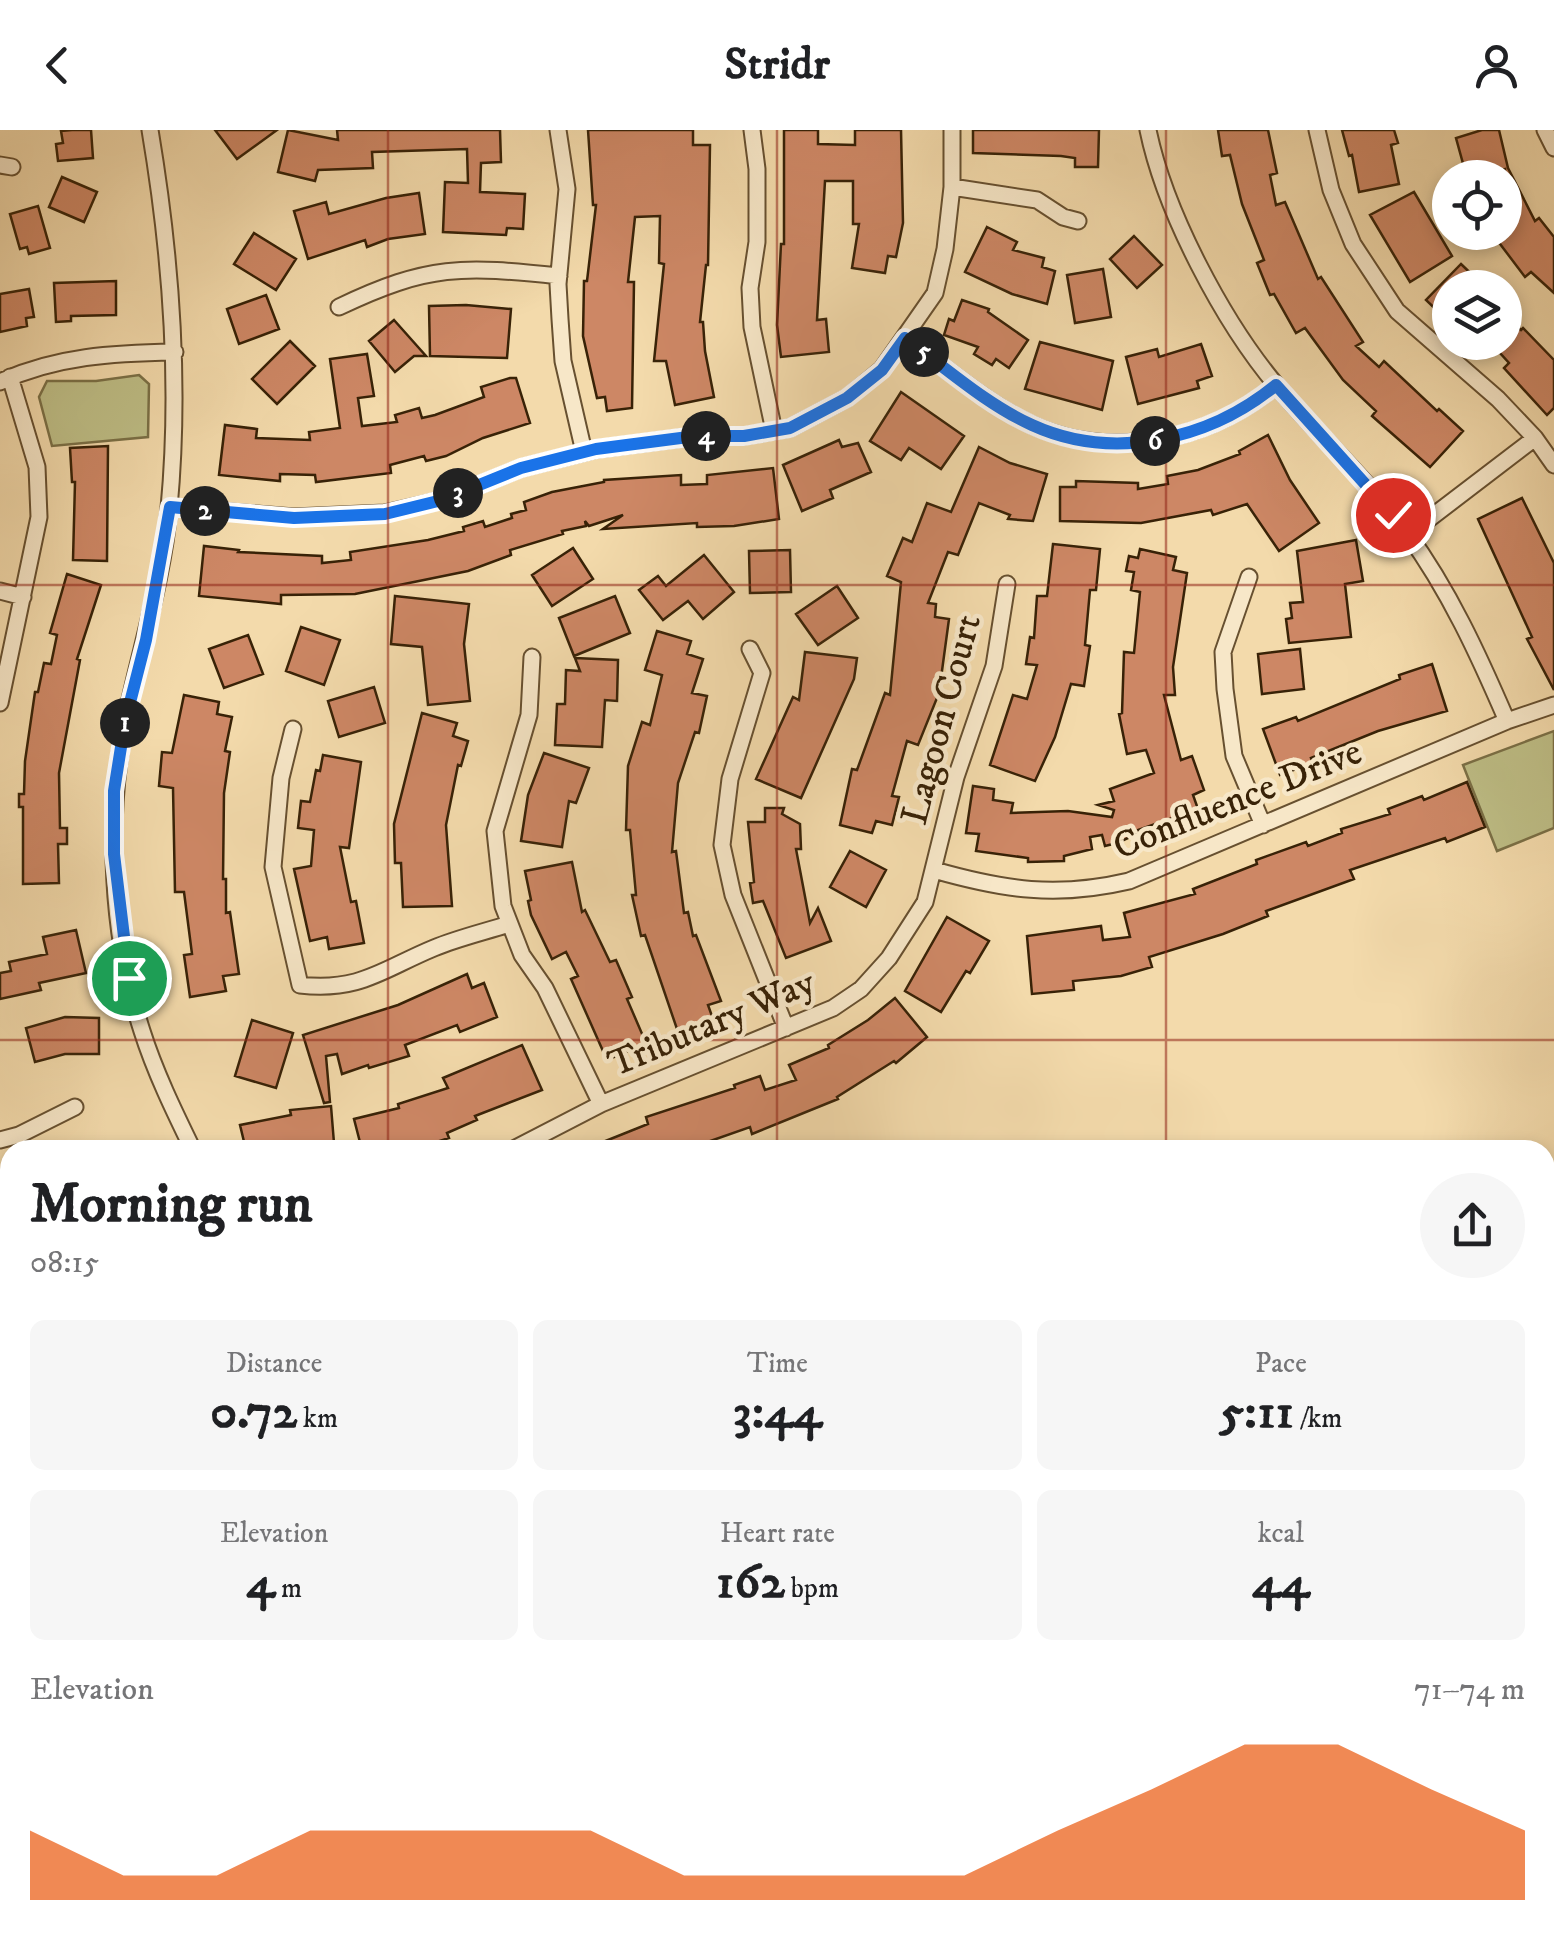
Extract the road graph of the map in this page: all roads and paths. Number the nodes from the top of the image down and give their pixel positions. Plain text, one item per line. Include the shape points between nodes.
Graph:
1 (150, 130) edge
2 (558, 130) edge
3 (752, 130) edge
4 (952, 130) edge
5 (1148, 130) edge
6 (1316, 130) edge
7 (1545, 130) edge
8 (1554, 148) edge
9 (952, 187) junction
10 (1078, 221) dead end
11 (559, 276) junction
12 (340, 308) dead end
13 (905, 338) junction
14 (175, 352) junction
15 (5, 380) edge
16 (1276, 385) junction
17 (774, 431) junction
18 (1535, 438) junction
19 (584, 452) junction
20 (1554, 465) edge
21 (170, 507) junction
22 (1408, 535) junction
23 (1249, 578) dead end
24 (1008, 584) dead end
25 (0, 591) edge
26 (23, 597) junction
27 (750, 649) dead end
28 (532, 657) dead end
29 (0, 703) edge
30 (1554, 706) edge
31 (1506, 721) junction
32 (293, 728) dead end
33 (1263, 825) junction
34 (934, 870) junction
35 (509, 924) junction
36 (786, 1028) junction
37 (601, 1104) junction
38 (75, 1107) dead end
39 (0, 1140) edge
40 (188, 1140) edge
41 (531, 1140) edge

1 - 14 street
2 - 11 street via 567,189
3 - 17 street via 757,242 751,308
4 - 9 street
5 - 16 street via 1218,302
6 - 18 street via 1353,244 1397,310
7 - 8 street
9 - 10 street via 1038,200
9 - 13 street via 935,293
11 - 12 street via 437,271 385,285
11 - 19 street via 563,360
13 - 16 street via 1015,416 1091,440 1160,441 1202,429
13 - 17 street via 882,370 847,398
14 - 15 street via 80,357
14 - 21 street
15 - 26 street via 31,441 38,490 40,516
16 - 22 street
17 - 19 street
18 - 20 street
18 - 22 street
19 - 21 street via 385,514 294,518
21 - 40 street via 122,739 114,854 126,962 142,1031
22 - 31 street via 1463,626
23 - 33 street via 1223,652 1225,690 1234,756
24 - 34 street, Lagoon Court via 994,666 956,777
25 - 26 street
26 - 29 street
27 - 36 street via 762,673 730,779 722,846 733,895
28 - 35 street via 529,715 495,831
30 - 31 street, Confluence Drive
31 - 33 street, Confluence Drive
32 - 35 street via 273,867 300,985 371,979 433,948
33 - 34 street, Confluence Drive via 1129,881 1090,890 1004,888
34 - 36 street, Tributary Way via 926,902 907,933 861,989
35 - 37 street
36 - 37 street, Tributary Way
37 - 41 street, Tributary Way
38 - 39 street

